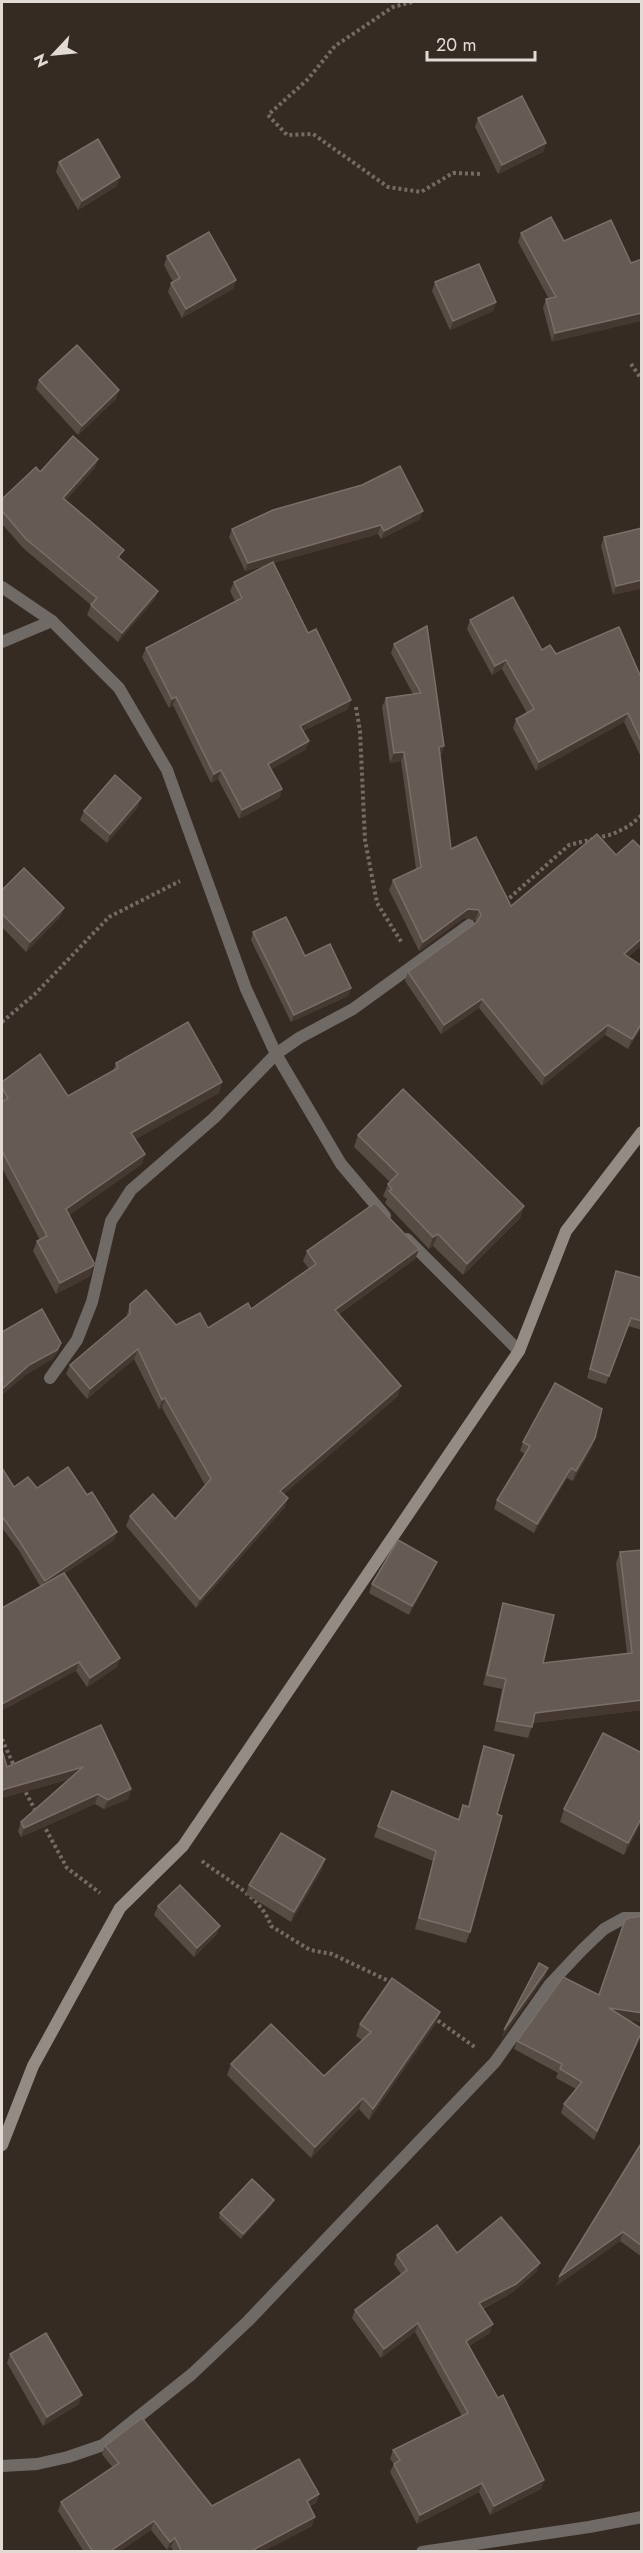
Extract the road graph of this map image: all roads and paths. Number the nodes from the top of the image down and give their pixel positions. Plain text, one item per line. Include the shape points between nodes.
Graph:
1 (412, 2) edge
2 (482, 174) dead end
3 (631, 364) dead end
4 (642, 380) edge
5 (2, 587) edge
6 (51, 621) junction
7 (2, 642) edge
8 (356, 707) dead end
9 (642, 815) edge
10 (200, 862) junction
11 (469, 925) joint
12 (414, 964) junction
13 (2, 1022) edge
14 (276, 1054) junction
15 (642, 1132) edge
16 (519, 1351) junction
17 (50, 1378) dead end
18 (2, 1739) edge
19 (16, 1770) edge
20 (20, 1780) edge
21 (183, 1846) junction
22 (120, 1908) junction
23 (642, 1918) edge
24 (402, 1991) edge
25 (425, 2010) edge
26 (495, 2062) junction
27 (2, 2145) edge
28 (2, 2466) edge
29 (642, 2517) edge
30 (422, 2552) edge

1 - 2 path via 393,7 335,46 308,79 268,115 287,135 313,134 388,187 421,192 453,173
3 - 4 path
5 - 6 street
6 - 7 street
6 - 10 street via 120,688 167,770
8 - 12 path via 364,840 377,903
9 - 11 path via 613,834 569,845 522,889
10 - 13 path via 184,879 109,917
10 - 14 street via 246,989
11 - 12 street
12 - 14 street via 353,1009
14 - 16 street via 341,1164 395,1227
14 - 17 street via 214,1118 131,1190 111,1221 92,1302 76,1340
15 - 16 main road via 566,1231
16 - 21 main road
18 - 19 path
20 - 22 path via 67,1868
21 - 22 main road
21 - 24 path via 254,1899 266,1911 270,1926 310,1950 341,1958
22 - 27 main road via 33,2066
23 - 26 street via 624,1918 604,1929 582,1950 550,1984
25 - 26 path
26 - 28 street via 248,2321 192,2374 103,2445 37,2464
29 - 30 street

